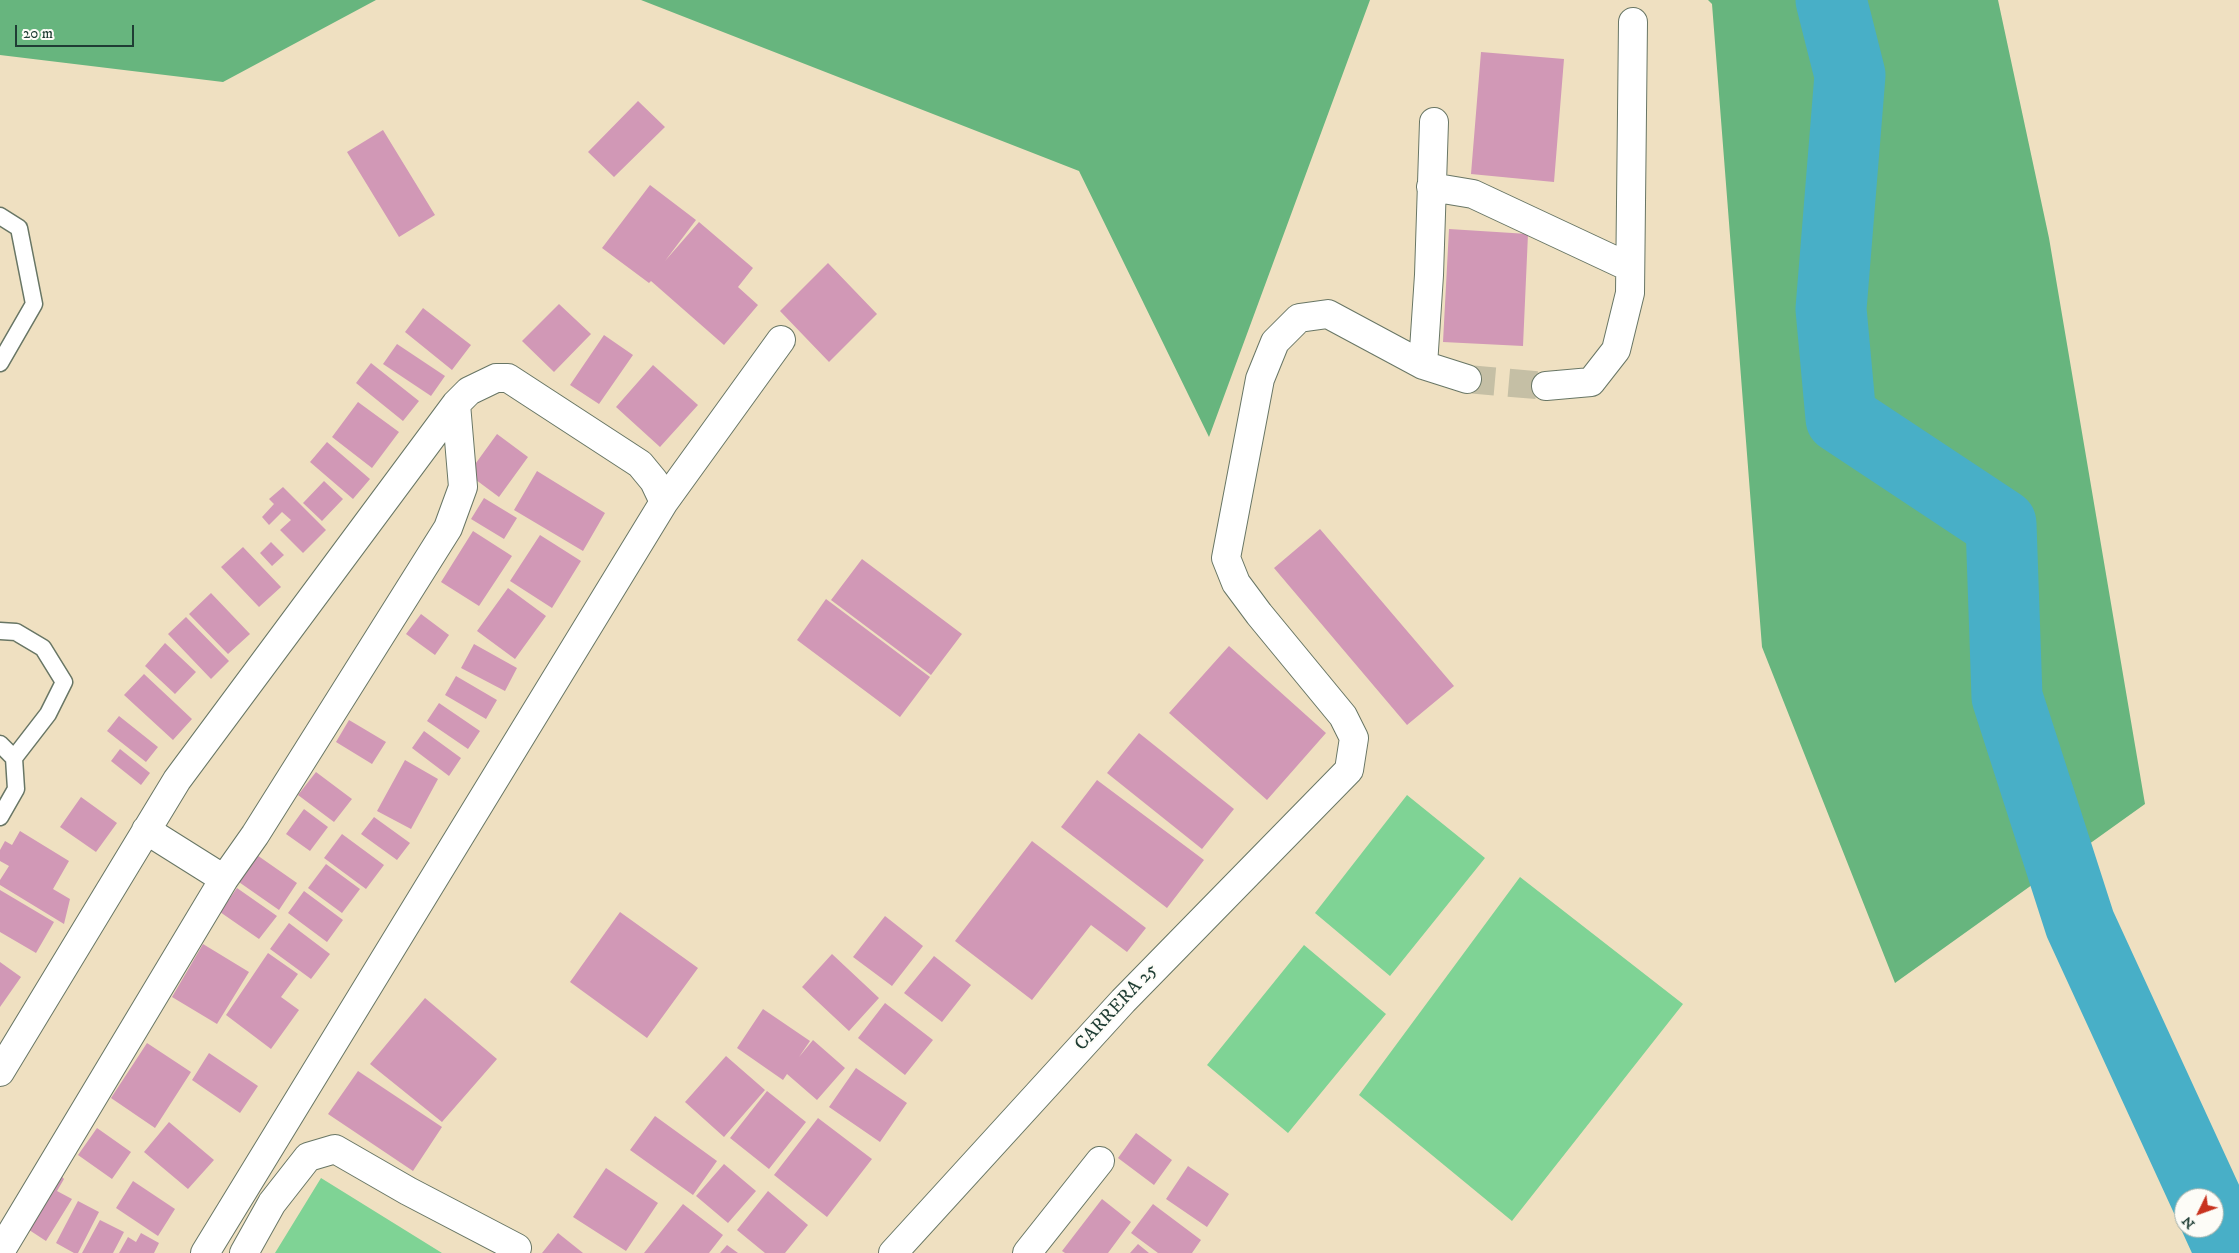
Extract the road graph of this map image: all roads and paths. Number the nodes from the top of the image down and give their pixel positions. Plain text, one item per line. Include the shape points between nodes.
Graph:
1 (1633, 22) dead end
2 (1434, 122) dead end
3 (1431, 187) junction
4 (0, 216) edge
5 (1629, 267) junction
6 (781, 340) dead end
7 (0, 364) edge
8 (1423, 365) junction
9 (1467, 378) tunnel mouth
10 (1546, 386) tunnel mouth
11 (456, 404) junction
12 (664, 502) junction
13 (0, 632) edge
14 (0, 744) edge
15 (14, 758) junction
16 (0, 817) edge
17 (146, 830) junction
18 (224, 879) junction
19 (0, 1072) edge
20 (1100, 1161) dead end
21 (517, 1248) dead end
22 (0, 1252) edge
23 (205, 1253) edge
24 (244, 1253) edge
25 (893, 1253) edge
26 (1027, 1253) edge

1 - 5 street
2 - 3 street
3 - 5 street via 1473,194
3 - 8 street
4 - 7 lane via 19,228 34,304
5 - 10 street via 1630,293 1616,350 1591,382
6 - 12 street
8 - 9 street
8 - 25 street, CARRERA 25 via 1328,314 1299,318 1275,342 1260,379 1226,558 1236,583 1343,716 1354,738 1348,770 1123,1001
11 - 12 street via 470,390 496,378 508,378 640,464 654,481
11 - 17 street via 177,780
11 - 18 street via 463,487 448,528 255,836
12 - 23 street
13 - 15 lane via 16,632 43,648 64,682 48,714
14 - 15 lane
15 - 16 lane via 16,789
17 - 18 street
17 - 19 street
18 - 22 street
20 - 26 street
21 - 24 street via 408,1191 335,1148 308,1157 272,1203

